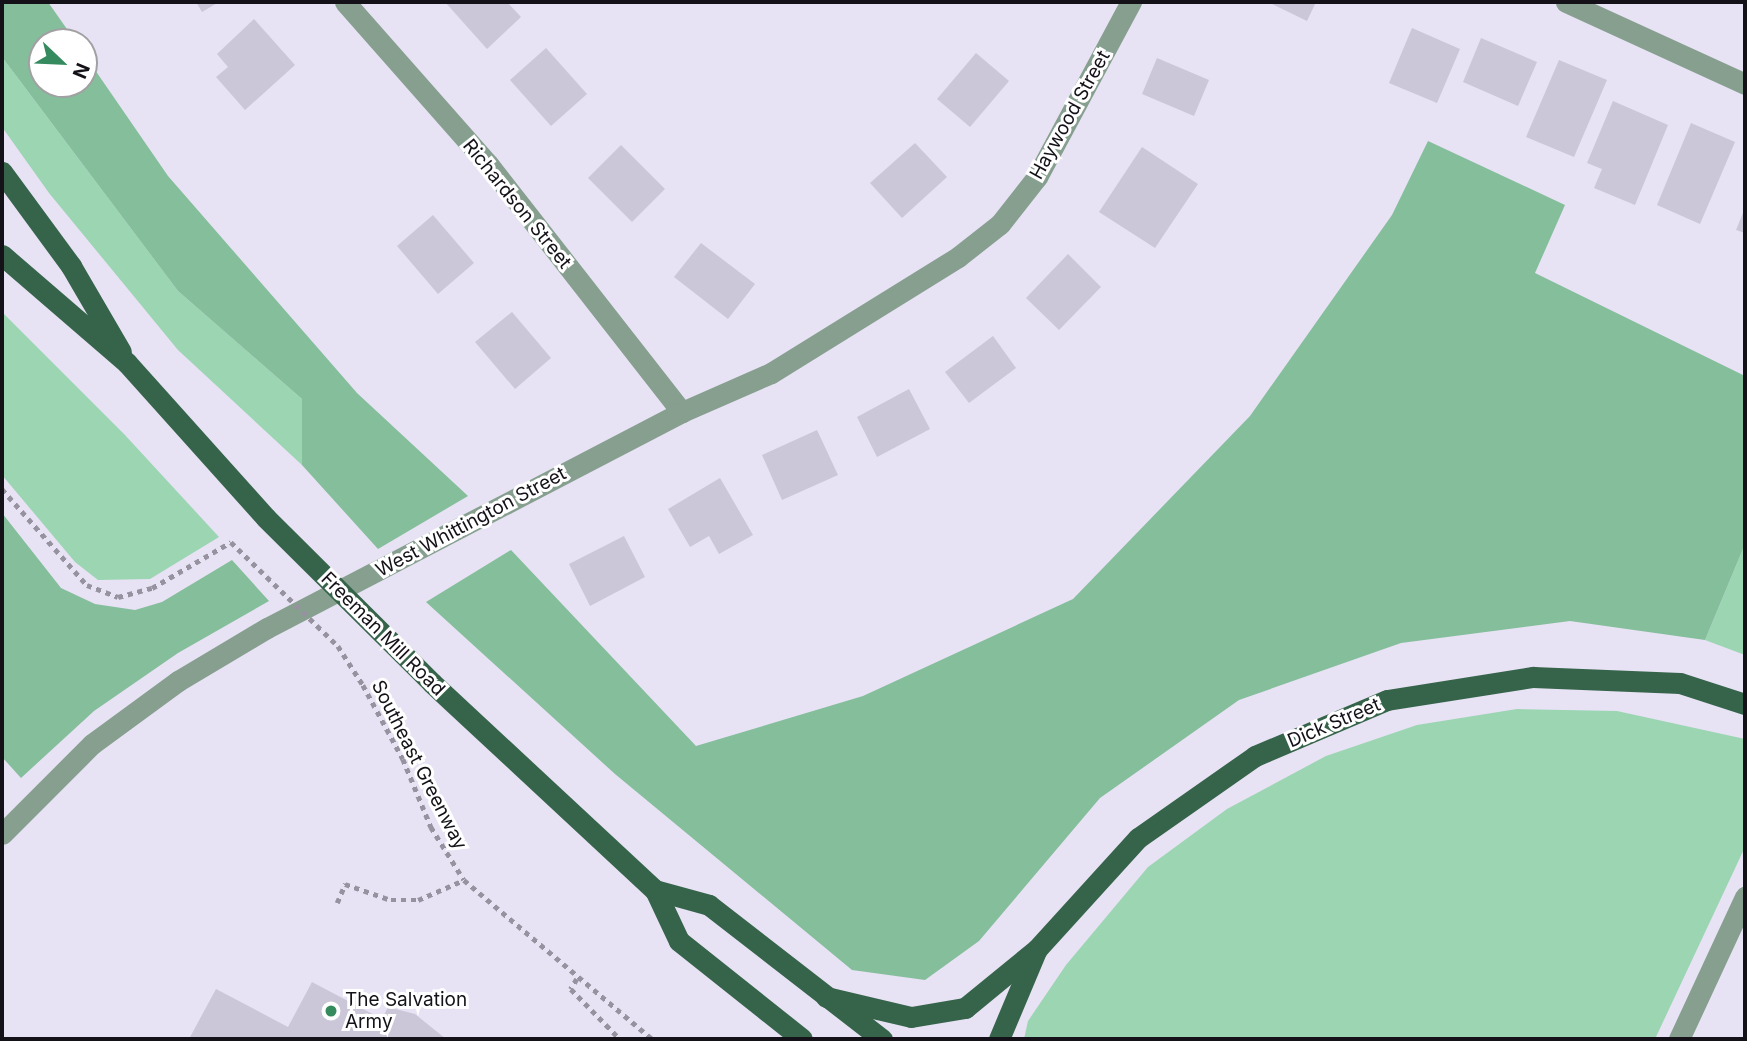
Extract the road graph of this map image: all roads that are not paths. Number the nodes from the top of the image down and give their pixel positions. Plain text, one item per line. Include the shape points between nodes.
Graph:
1 (345, 2) edge
2 (1131, 2) edge
3 (1566, 2) edge
4 (1745, 84) edge
5 (2, 172) edge
6 (2, 255) edge
7 (862, 318) joint
8 (127, 363) junction
9 (682, 412) junction
10 (1745, 704) edge
11 (2, 834) edge
12 (655, 890) junction
13 (1745, 897) edge
14 (1037, 949) junction
15 (826, 996) junction
16 (802, 1039) edge
17 (882, 1039) edge
18 (999, 1039) edge
19 (1679, 1039) edge

1 - 9 street, Richardson Street via 488,164
2 - 7 street, Haywood Street via 1037,177 1000,224 958,257
3 - 4 street
5 - 8 main road, Freeman Mill Road via 71,266
6 - 8 main road, Freeman Mill Road
7 - 9 street, West Whittington Street via 771,373
8 - 12 main road, Freeman Mill Road, bridge via 266,518 432,683
9 - 11 street, West Whittington Street via 267,628 178,681 92,744
10 - 14 main road, Dick Street via 1681,683 1532,677 1387,700 1255,756 1149,831
12 - 15 main road, Freeman Mill Road via 709,905
12 - 16 main road, Freeman Mill Road via 679,941
13 - 19 street
14 - 15 main road via 965,1008 911,1017
14 - 18 main road
15 - 17 main road, Freeman Mill Road

